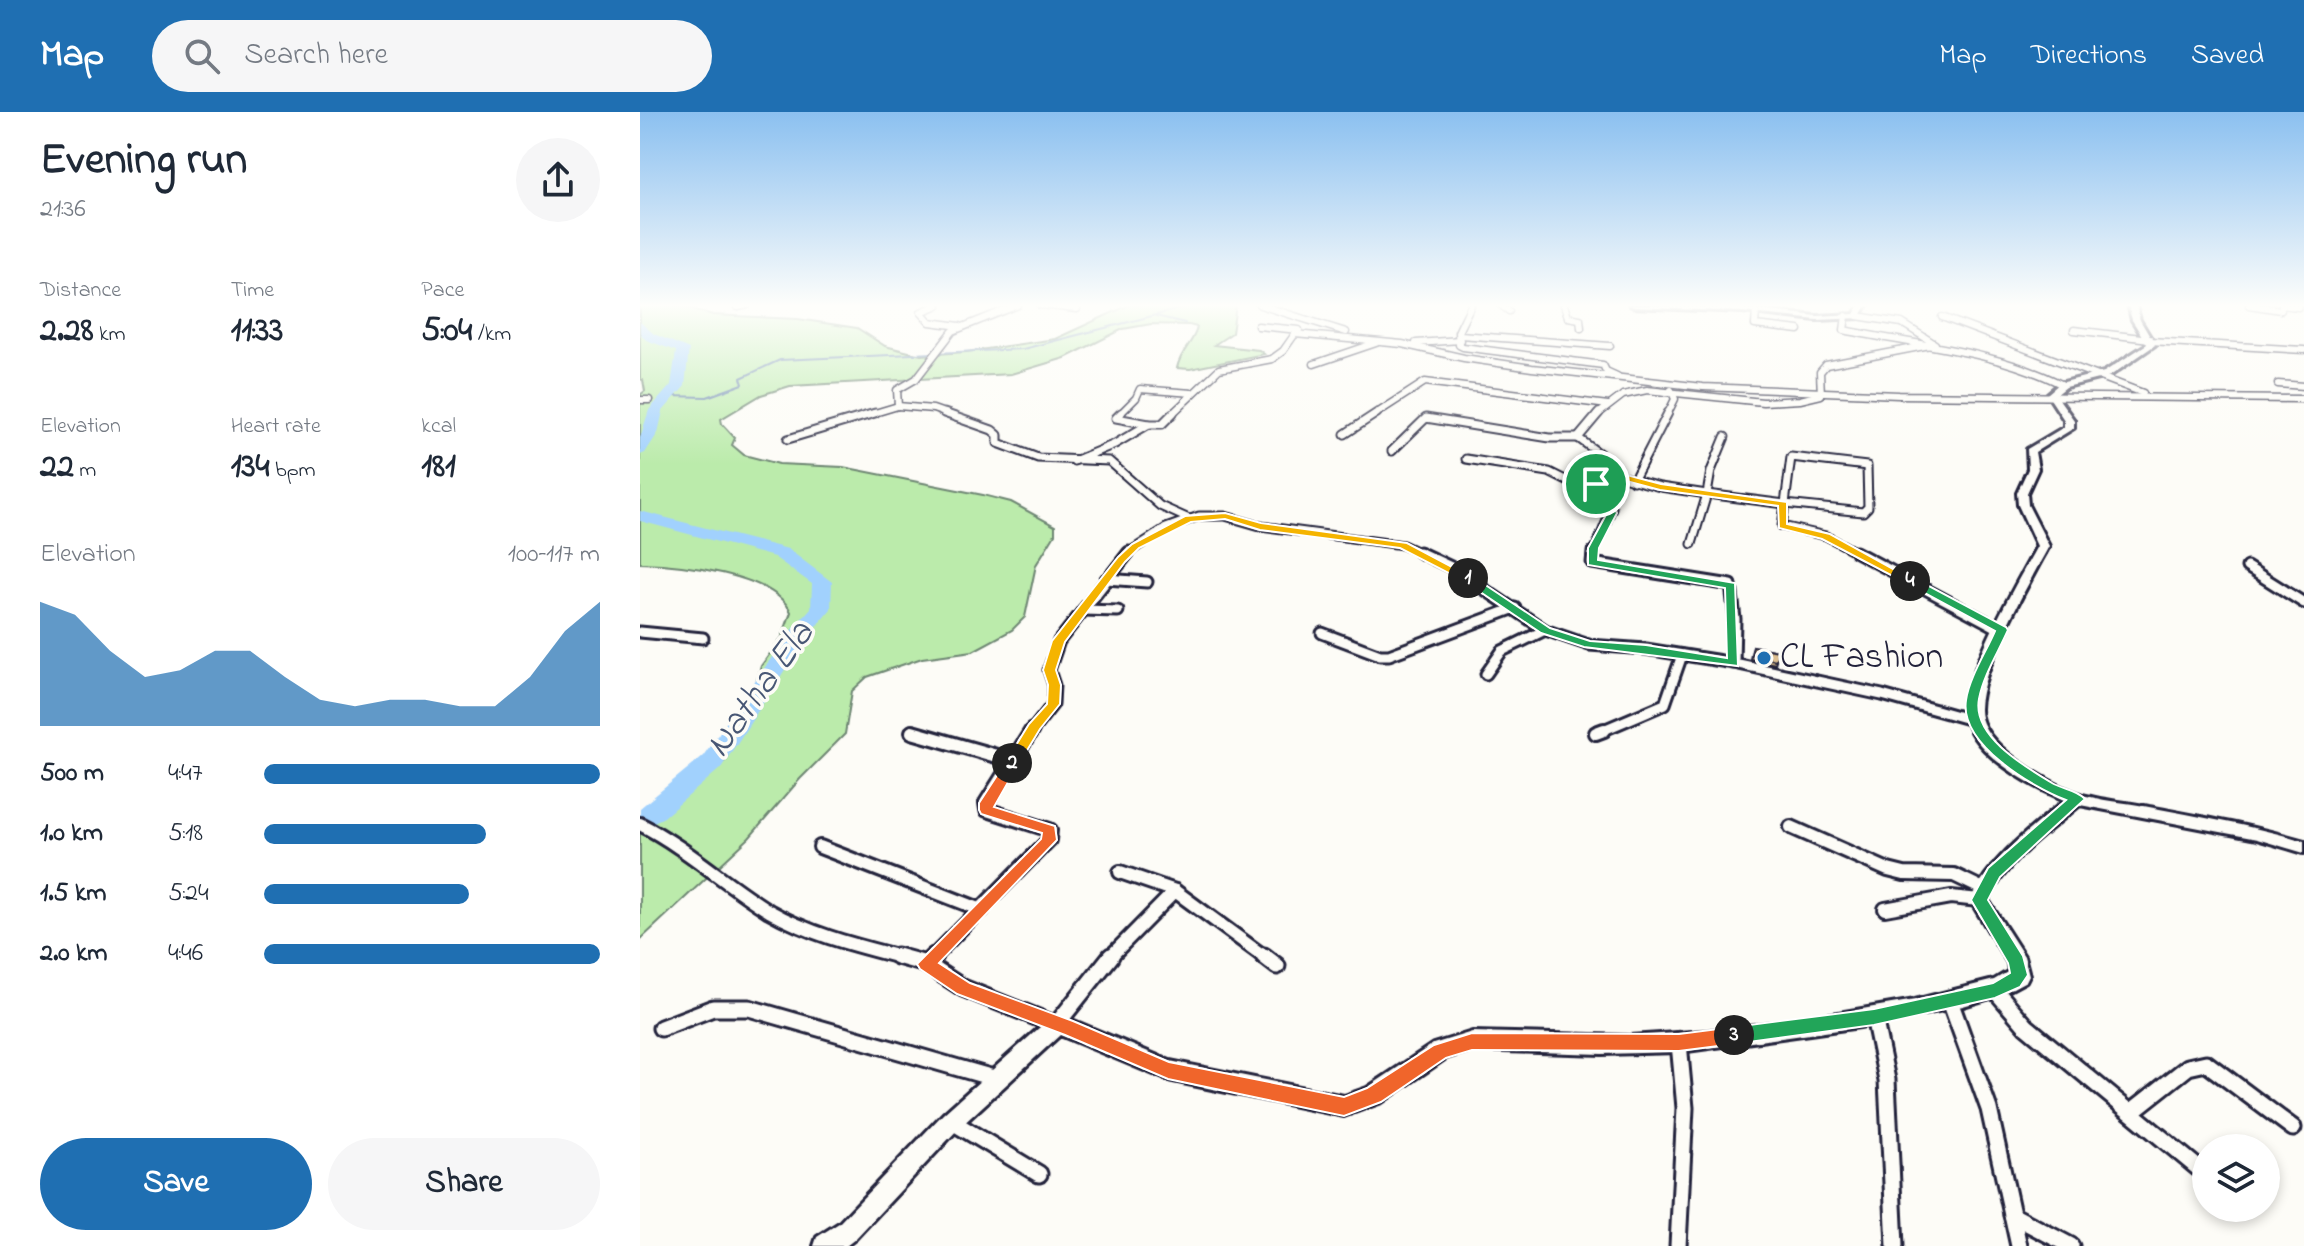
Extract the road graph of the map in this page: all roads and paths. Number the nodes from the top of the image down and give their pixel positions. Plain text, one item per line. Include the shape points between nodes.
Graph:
1 (930, 358) edge
2 (1273, 358) edge
3 (1332, 358) edge
4 (1464, 358) edge
5 (1544, 358) edge
6 (1863, 358) edge
7 (1994, 358) edge
8 (2050, 358) edge
9 (2134, 358) edge
10 (1314, 364) dead end
11 (2098, 376) junction
12 (1619, 377) junction
13 (1665, 383) junction
14 (2278, 384) dead end
15 (2063, 385) junction
16 (2304, 386) edge
17 (1672, 392) junction
18 (1821, 392) junction
19 (1192, 393) junction
20 (2052, 397) junction
21 (2153, 397) junction
22 (2304, 399) edge
23 (640, 400) edge
24 (649, 400) dead end
25 (1608, 405) junction
26 (898, 406) junction
27 (1149, 424) junction
28 (1345, 434) dead end
29 (1725, 437) dead end
30 (1578, 438) junction
31 (788, 439) dead end
32 (1392, 451) dead end
33 (1466, 459) dead end
34 (1074, 461) junction
35 (1619, 476) junction
36 (1633, 481) junction
37 (1581, 488) junction
38 (1707, 494) junction
39 (1783, 504) junction
40 (1189, 519) junction
41 (1692, 544) dead end
42 (2247, 567) dead end
43 (1106, 579) junction
44 (1147, 582) dead end
45 (2304, 603) edge
46 (1515, 608) junction
47 (1083, 610) junction
48 (1118, 611) dead end
49 (1545, 630) junction
50 (2002, 630) junction
51 (640, 632) edge
52 (1322, 633) dead end
53 (703, 638) dead end
54 (1682, 655) junction
55 (1734, 663) junction
56 (1486, 674) dead end
57 (1972, 720) junction
58 (912, 732) dead end
59 (1596, 733) dead end
60 (1014, 761) junction
61 (2077, 799) junction
62 (644, 826) edge
63 (1791, 827) dead end
64 (820, 847) dead end
65 (2304, 847) edge
66 (1120, 872) dead end
67 (1175, 891) junction
68 (1981, 895) junction
69 (1885, 909) dead end
70 (982, 910) junction
71 (926, 964) junction
72 (1277, 966) dead end
73 (1995, 990) junction
74 (1950, 1001) junction
75 (1874, 1017) junction
76 (1056, 1025) junction
77 (661, 1028) dead end
78 (1679, 1043) junction
79 (997, 1079) junction
80 (2131, 1112) junction
81 (951, 1121) junction
82 (2293, 1128) dead end
83 (2192, 1163) edge
84 (1039, 1174) dead end
85 (2012, 1215) junction
86 (826, 1246) edge
87 (1678, 1246) edge
88 (1895, 1246) edge
89 (2019, 1246) edge
90 (2071, 1246) edge

1 - 26 street via 916,379 897,390
2 - 19 street via 1219,369
3 - 10 street
4 - 12 street
5 - 12 street via 1603,365
6 - 18 street via 1826,365 1820,372
7 - 15 street
8 - 11 street
9 - 11 street
11 - 15 street
11 - 21 street
12 - 13 street
13 - 17 street
13 - 18 street
14 - 16 street
15 - 20 street
17 - 18 street via 1753,400 1808,399
17 - 25 street via 1626,393
17 - 36 street via 1675,399
18 - 20 street
19 - 27 street via 1162,424
19 - 27 street via 1140,389 1116,418
20 - 21 street
20 - 50 street via 2069,428 2030,451 2033,469 2022,493 2023,505 2043,546
21 - 22 street
23 - 24 street
25 - 28 street via 1425,382
25 - 30 street
26 - 31 street
26 - 34 street via 933,409 992,430 1011,452
27 - 34 street
29 - 38 street
30 - 32 street via 1426,418
30 - 35 street
33 - 37 street via 1538,469
34 - 40 street via 1109,461 1160,506
35 - 36 street
35 - 37 street
36 - 38 street
37 - 55 street via 1612,508 1592,563 1731,585
38 - 39 street
38 - 41 street
39 - 39 street via 1791,457 1867,466 1868,507 1863,512
39 - 50 street via 1782,526 1826,536
40 - 43 street via 1136,546
40 - 46 street via 1225,516 1260,526 1403,545 1451,567
42 - 45 street
43 - 44 street
43 - 47 street
46 - 49 street
46 - 52 street via 1389,655
47 - 48 street
47 - 60 street via 1059,641 1049,670 1053,704
49 - 54 street via 1589,645
49 - 56 street via 1502,651
50 - 57 street via 1972,699
51 - 53 street
54 - 55 street
54 - 59 street via 1665,704
55 - 57 street
57 - 61 street via 1990,745 2049,788
58 - 60 street
60 - 70 street via 986,803 987,810 1050,830 1049,840
61 - 65 street
61 - 68 street via 1994,873
62 - 71 street via 672,840 770,911 828,938
63 - 68 street via 1888,870 1954,875
64 - 70 street
66 - 67 street
67 - 72 street
67 - 76 street via 1119,946
68 - 69 street
68 - 73 street via 2019,975
70 - 71 street
71 - 76 street via 963,988
73 - 74 street
73 - 80 street via 2026,1026
74 - 75 street
74 - 85 street via 1989,1109
75 - 78 street
75 - 88 street via 1887,1080
76 - 78 street via 1168,1070 1344,1106 1374,1095 1440,1051 1472,1041
76 - 79 street
77 - 79 street via 713,1008 749,1008
78 - 87 street via 1685,1108
79 - 81 street
80 - 82 street via 2188,1067 2206,1063
80 - 83 street
81 - 84 street
81 - 86 street via 847,1231
85 - 89 street
85 - 90 street

